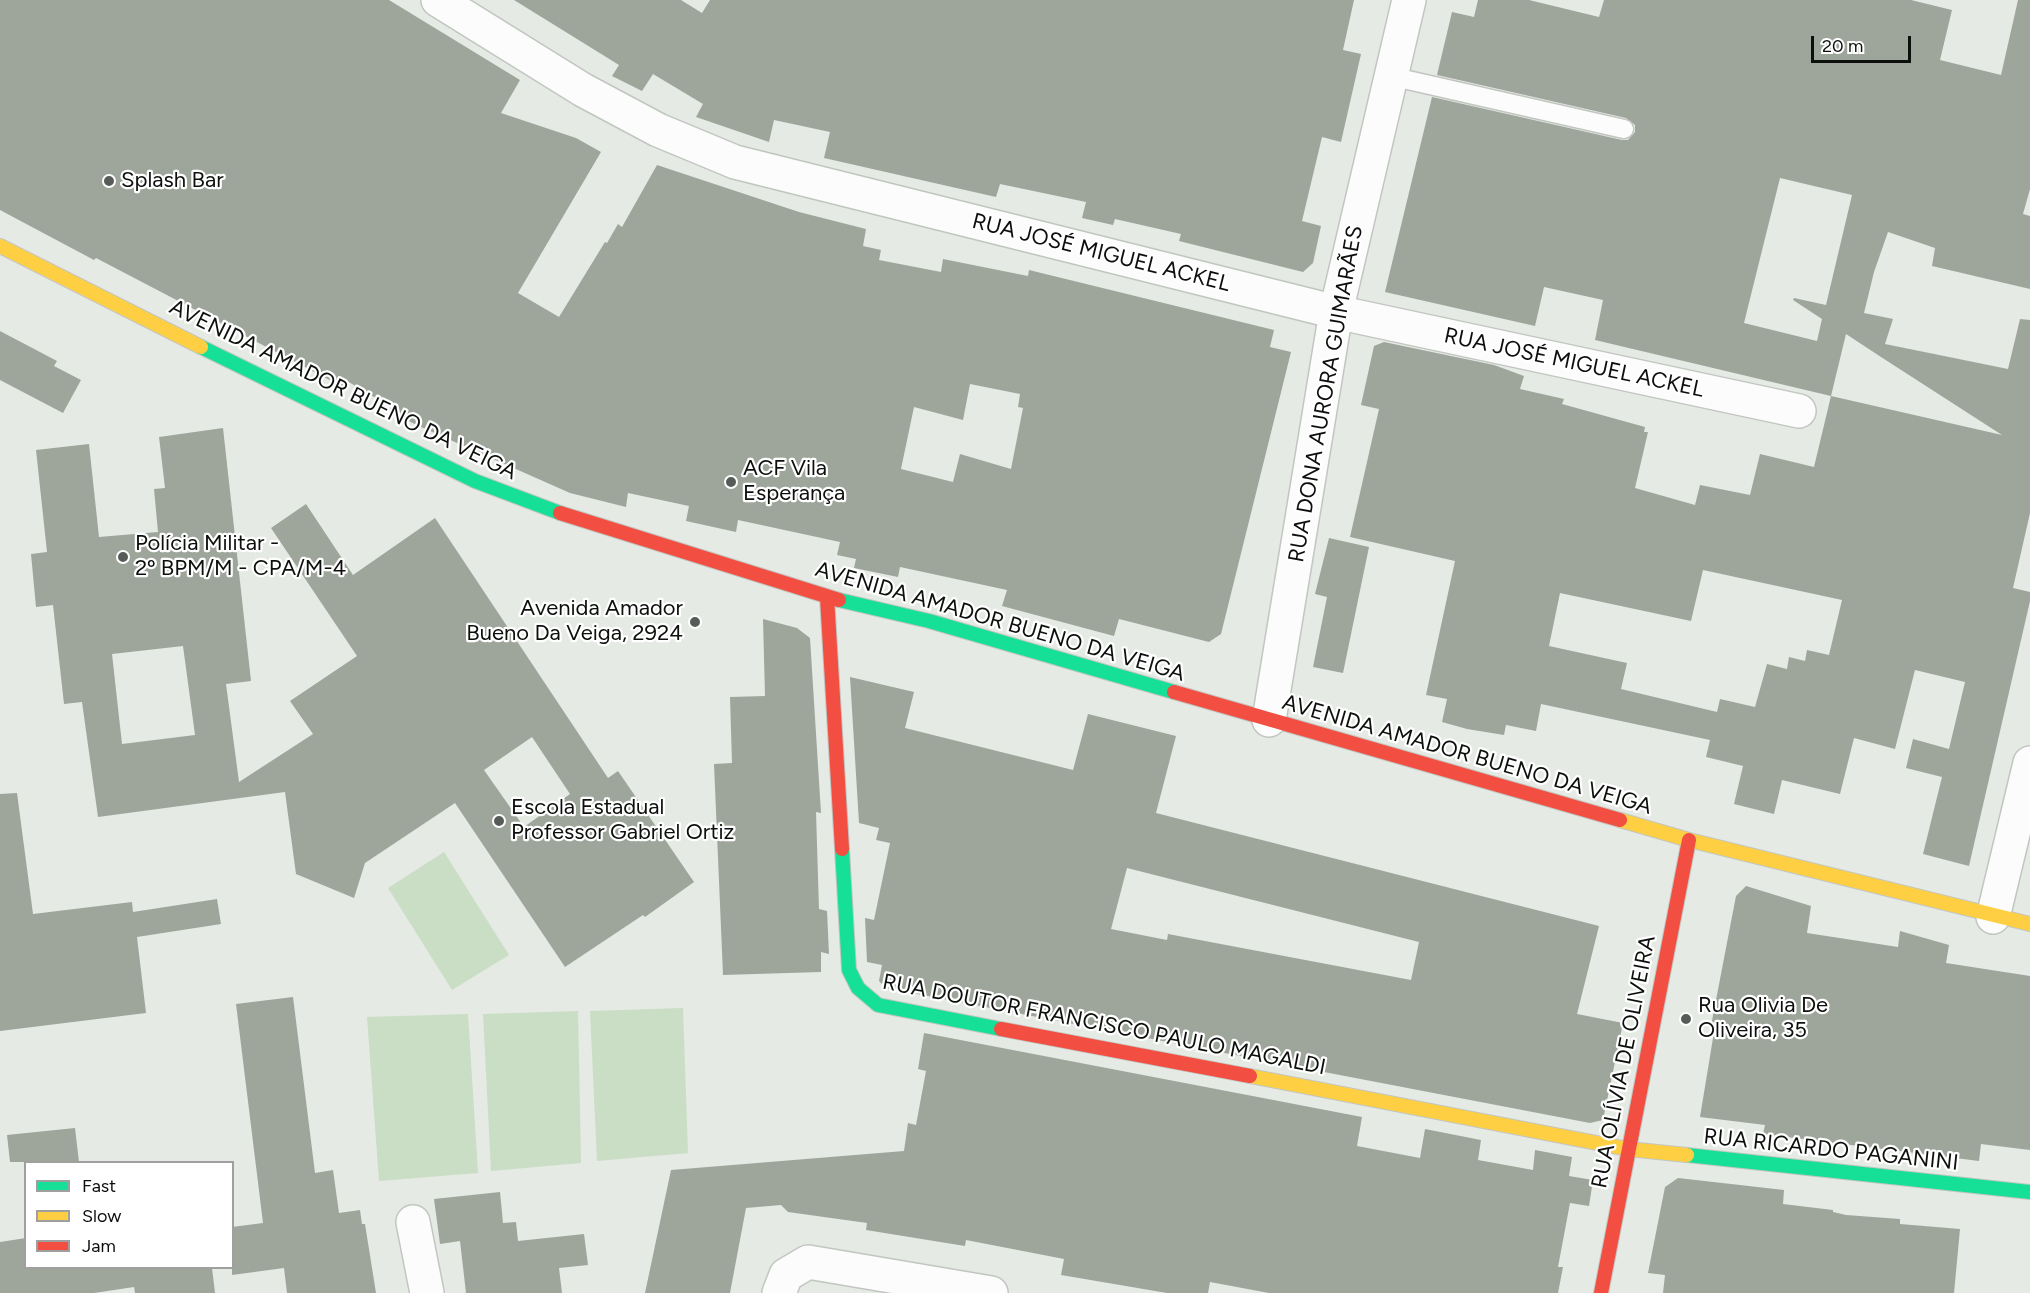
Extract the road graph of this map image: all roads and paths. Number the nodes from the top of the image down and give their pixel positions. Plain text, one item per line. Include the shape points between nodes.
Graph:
1 (438, 0) edge
2 (1409, 0) edge
3 (1390, 76) junction
4 (1624, 129) dead end
5 (0, 246) edge
6 (1336, 312) junction
7 (1799, 411) dead end
8 (827, 597) junction
9 (1269, 720) junction
10 (2030, 763) edge
11 (1689, 840) junction
12 (1993, 917) junction
13 (2030, 924) edge
14 (1628, 1149) junction
15 (2030, 1192) edge
16 (413, 1222) dead end
17 (427, 1293) edge
18 (779, 1293) edge
19 (991, 1293) edge
20 (1601, 1293) edge

1 - 6 street, RUA JOSÉ MIGUEL ACKEL via 583,90 658,130 735,162
2 - 3 street, RUA DONA AURORA GUIMARÃES
3 - 4 lane
3 - 6 street, RUA DONA AURORA GUIMARÃES
5 - 8 main road, AVENIDA AMADOR BUENO DA VEIGA via 475,481 569,517
6 - 7 street, RUA JOSÉ MIGUEL ACKEL
6 - 9 street, RUA DONA AURORA GUIMARÃES
8 - 9 main road, AVENIDA AMADOR BUENO DA VEIGA via 929,621
8 - 14 main road, RUA DOUTOR FRANCISCO PAULO MAGALDI via 849,970 867,998 878,1005
9 - 11 main road, AVENIDA AMADOR BUENO DA VEIGA
10 - 12 street
11 - 12 main road, AVENIDA AMADOR BUENO DA VEIGA
11 - 14 main road, RUA OLÍVIA DE OLIVEIRA
12 - 13 main road, AVENIDA AMADOR BUENO DA VEIGA
14 - 15 main road, RUA RICARDO PAGANINI
14 - 20 main road, RUA OLÍVIA DE OLIVEIRA
16 - 17 street
18 - 19 street via 786,1275 808,1262

